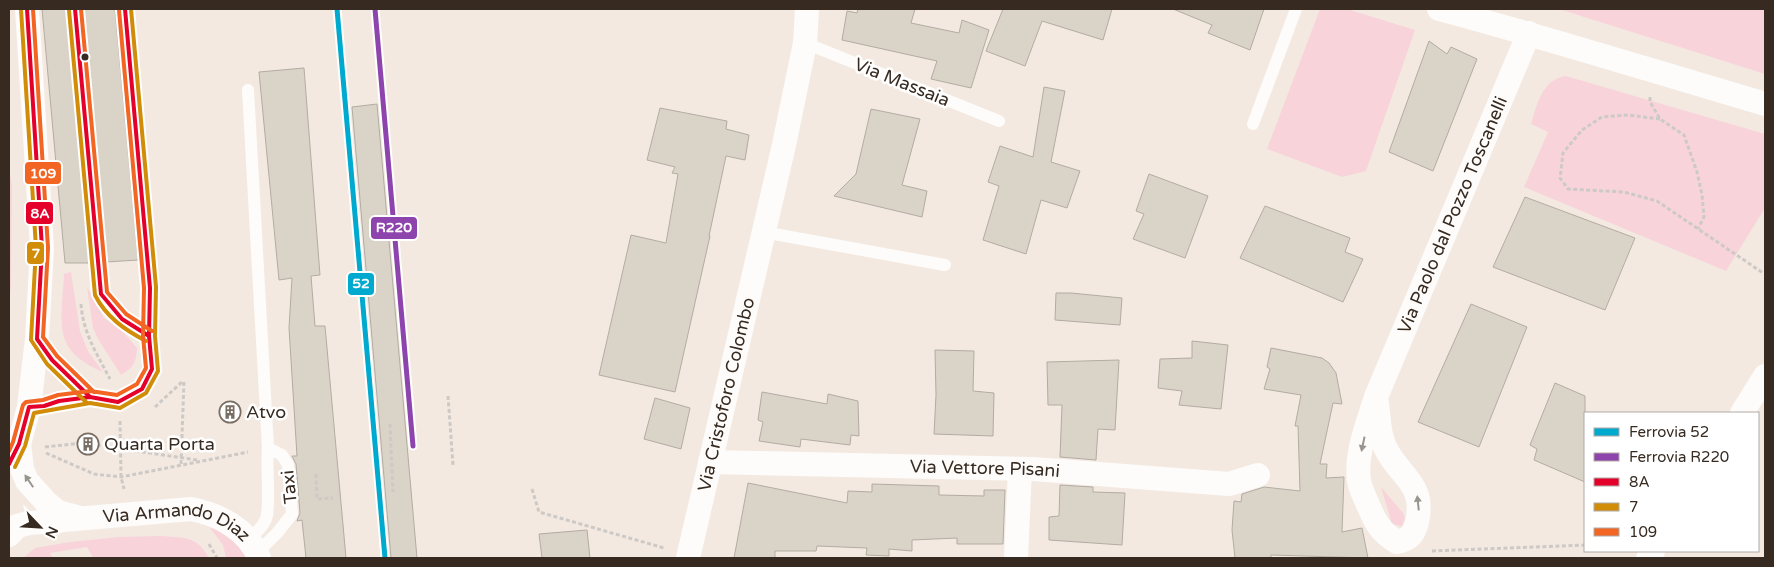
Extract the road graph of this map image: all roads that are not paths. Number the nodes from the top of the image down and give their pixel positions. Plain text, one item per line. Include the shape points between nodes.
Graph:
1 (27, 9) edge
2 (75, 9) edge
3 (125, 9) edge
4 (808, 9) edge
5 (1296, 9) edge
6 (1439, 9) edge
7 (1529, 32) junction
8 (805, 44) junction
9 (248, 90) dead end
10 (1765, 104) edge
11 (999, 121) dead end
12 (1253, 124) dead end
13 (763, 232) junction
14 (945, 265) dead end
15 (149, 336) junction
16 (37, 339) junction
17 (1765, 376) edge
18 (90, 397) junction
19 (1376, 397) junction
20 (29, 407) junction
21 (1743, 412) edge
22 (268, 448) junction
23 (14, 454) edge
24 (710, 462) junction
25 (1020, 469) junction
26 (1258, 475) dead end
27 (81, 518) junction
28 (9, 535) edge
29 (254, 550) edge
30 (688, 556) edge
31 (1016, 558) edge

1 - 16 street, Via Armando Diaz via 42,248
2 - 15 lane via 101,294 122,321
3 - 15 lane via 150,288
4 - 8 street, Via Cristoforo Colombo
5 - 12 lane
6 - 7 street
7 - 10 street
7 - 19 street, Via Paolo dal Pozzo Toscanelli
8 - 11 lane, Via Massaia
8 - 13 street, Via Cristoforo Colombo
9 - 22 lane
13 - 14 lane
13 - 24 street, Via Cristoforo Colombo
15 - 18 lane via 152,369 142,389 118,402
16 - 18 lane via 63,372
16 - 20 street, Via Armando Diaz
17 - 21 street
18 - 20 lane
19 -> 19 street, Via Paolo dal Pozzo Toscanelli via 1359,464 1360,484 1376,524 1397,542 1407,540 1414,532 1419,514 1418,496 1384,447
20 - 23 street, Via Armando Diaz
22 - 29 lane via 267,516 254,535
22 - 29 lane, Taxi via 282,454 288,465 292,514 278,532
27 -> 23 street, Via Armando Diaz via 58,512 47,503 27,481
24 - 25 street, Via Vettore Pisani
24 - 30 street, Via Cristoforo Colombo
25 - 26 street, Via Vettore Pisani via 1229,484
25 - 31 street
27 - 28 street, Via Armando Diaz via 29,523 18,526
27 - 29 street, Via Armando Diaz via 191,509 227,522

